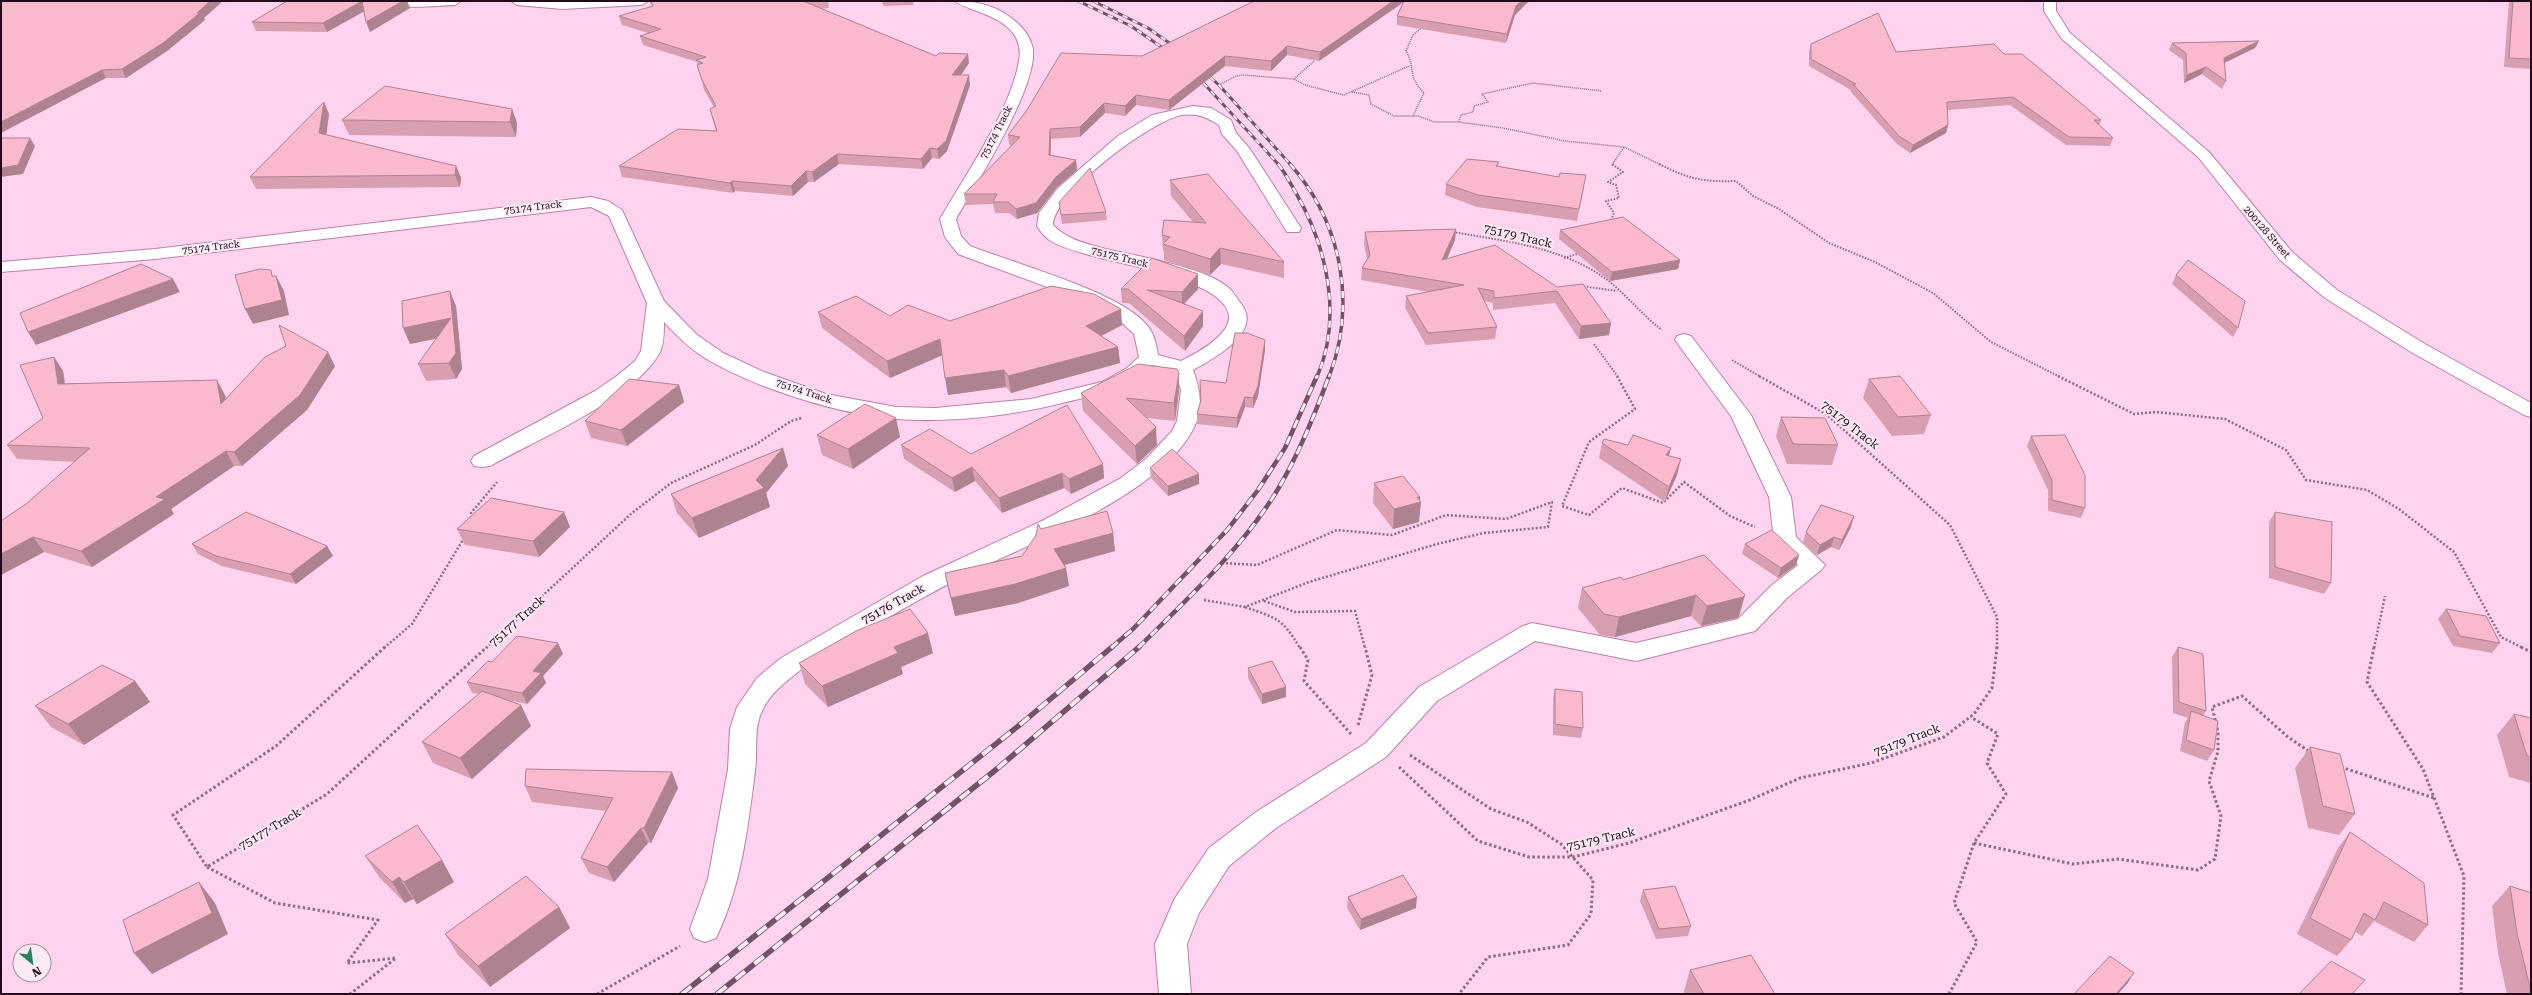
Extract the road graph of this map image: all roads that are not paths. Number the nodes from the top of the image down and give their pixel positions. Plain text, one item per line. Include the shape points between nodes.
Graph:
1 (394, 1) edge
2 (455, 1) edge
3 (518, 1) edge
4 (642, 1) edge
5 (961, 1) edge
6 (2050, 1) edge
7 (1293, 228) dead end
8 (1, 267) edge
9 (656, 303) junction
10 (1684, 340) road end
11 (1148, 358) junction
12 (1183, 368) junction
13 (2531, 411) edge
14 (482, 461) dead end
15 (705, 929) road end
16 (1175, 994) edge

1 - 2 street
3 - 4 street via 562,6
5 - 11 street, 75174 Track via 996,13 1016,27 1026,46 1026,64 1019,88 948,218 953,238 964,250 1114,309 1138,326 1146,338
6 - 13 street, 200128 Street via 2050,11 2065,34 2204,155 2286,256 2331,294 2418,348
7 - 12 street, 75175 Track via 1230,134 1226,122 1200,110 1166,114 1130,134 1066,187 1046,214 1044,224 1056,237 1076,246 1164,268 1209,283 1234,304 1238,316 1232,333 1214,350
8 - 9 street, 75174 Track via 155,254 591,202 602,204 616,213
9 - 11 street, 75174 Track via 689,338 716,357 757,376 843,404 896,413 935,414 1030,405 1109,386 1134,372
9 - 14 street via 651,352 634,373 579,408
10 - 16 street via 1741,415 1780,497 1785,540 1812,565 1780,591 1746,626 1636,652 1532,632 1428,694 1371,744 1219,857 1186,907 1171,944
11 - 12 street
12 - 15 street, 75176 Track via 1190,390 1187,421 1181,433 1155,463 1129,483 1050,526 931,582 790,664 766,685 750,707 743,729 742,769 723,879

